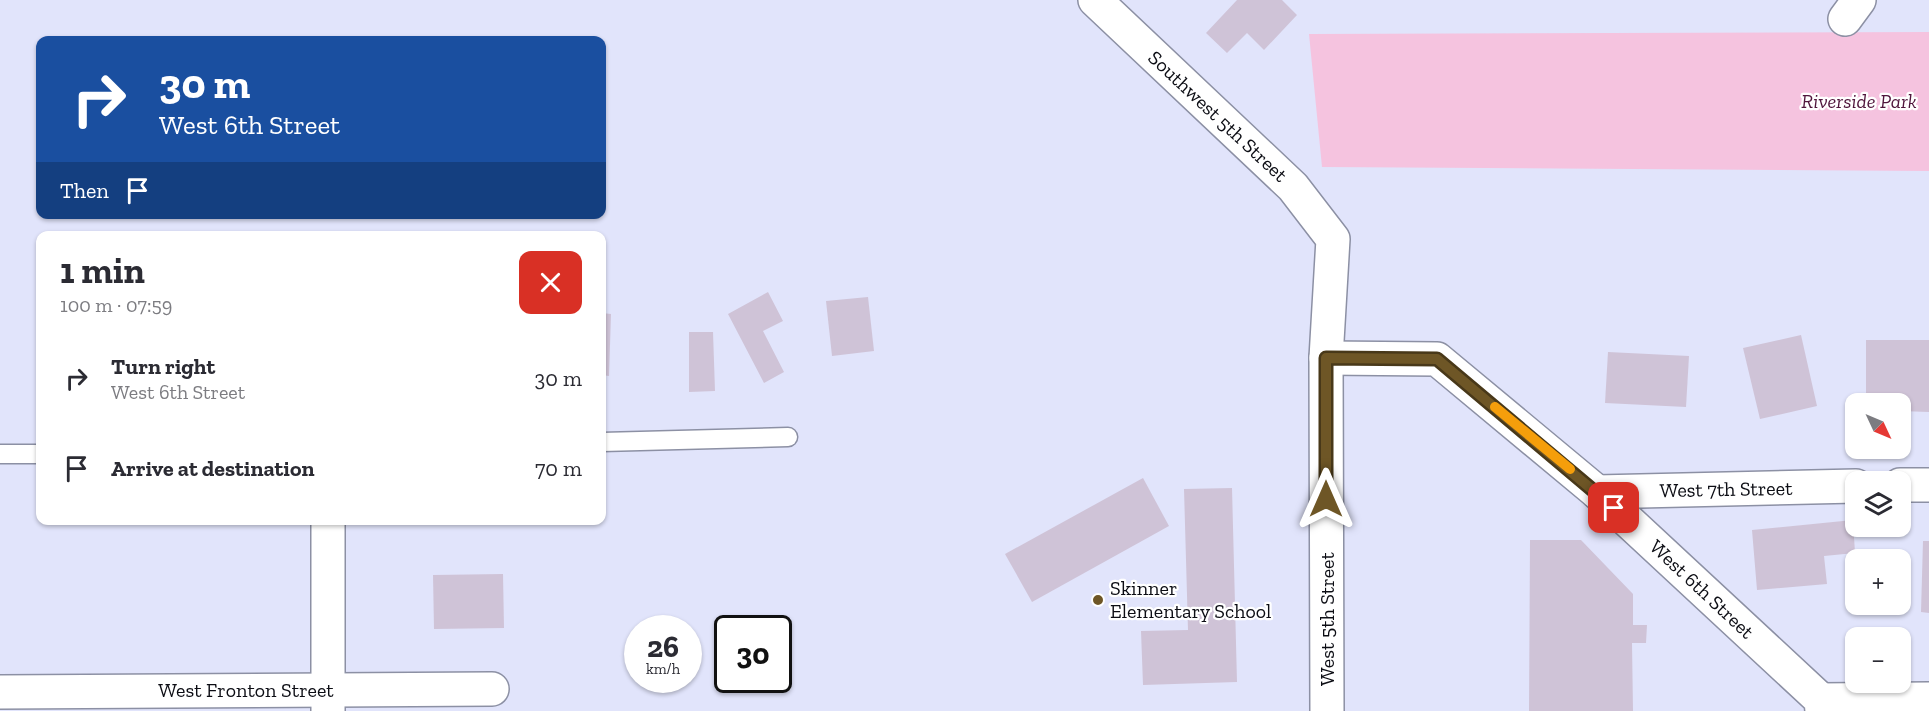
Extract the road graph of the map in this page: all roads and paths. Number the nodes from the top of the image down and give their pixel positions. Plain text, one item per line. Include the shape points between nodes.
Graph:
1 (1095, 0) edge
2 (1333, 239) joint
3 (1326, 358) junction
4 (788, 437) dead end
5 (606, 442) edge
6 (0, 454) edge
7 (36, 454) edge
8 (1911, 485) edge
9 (1929, 485) edge
10 (1845, 486) edge
11 (1597, 492) junction
12 (328, 525) edge
13 (492, 688) dead end
14 (0, 692) edge
15 (1929, 699) edge
16 (328, 700) edge
17 (1822, 706) edge
18 (1328, 711) edge

1 - 2 street, Southwest 5th Street via 1293,187
2 - 3 street, West 5th Street
3 - 11 street, West 6th Street via 1437,359
3 - 18 street, West 5th Street
4 - 5 lane
6 - 7 lane
8 - 9 street
10 - 11 street, West 7th Street
11 - 17 street, West 6th Street
12 - 16 street
13 - 16 street, West Fronton Street
14 - 16 street, West Fronton Street
15 - 17 street

